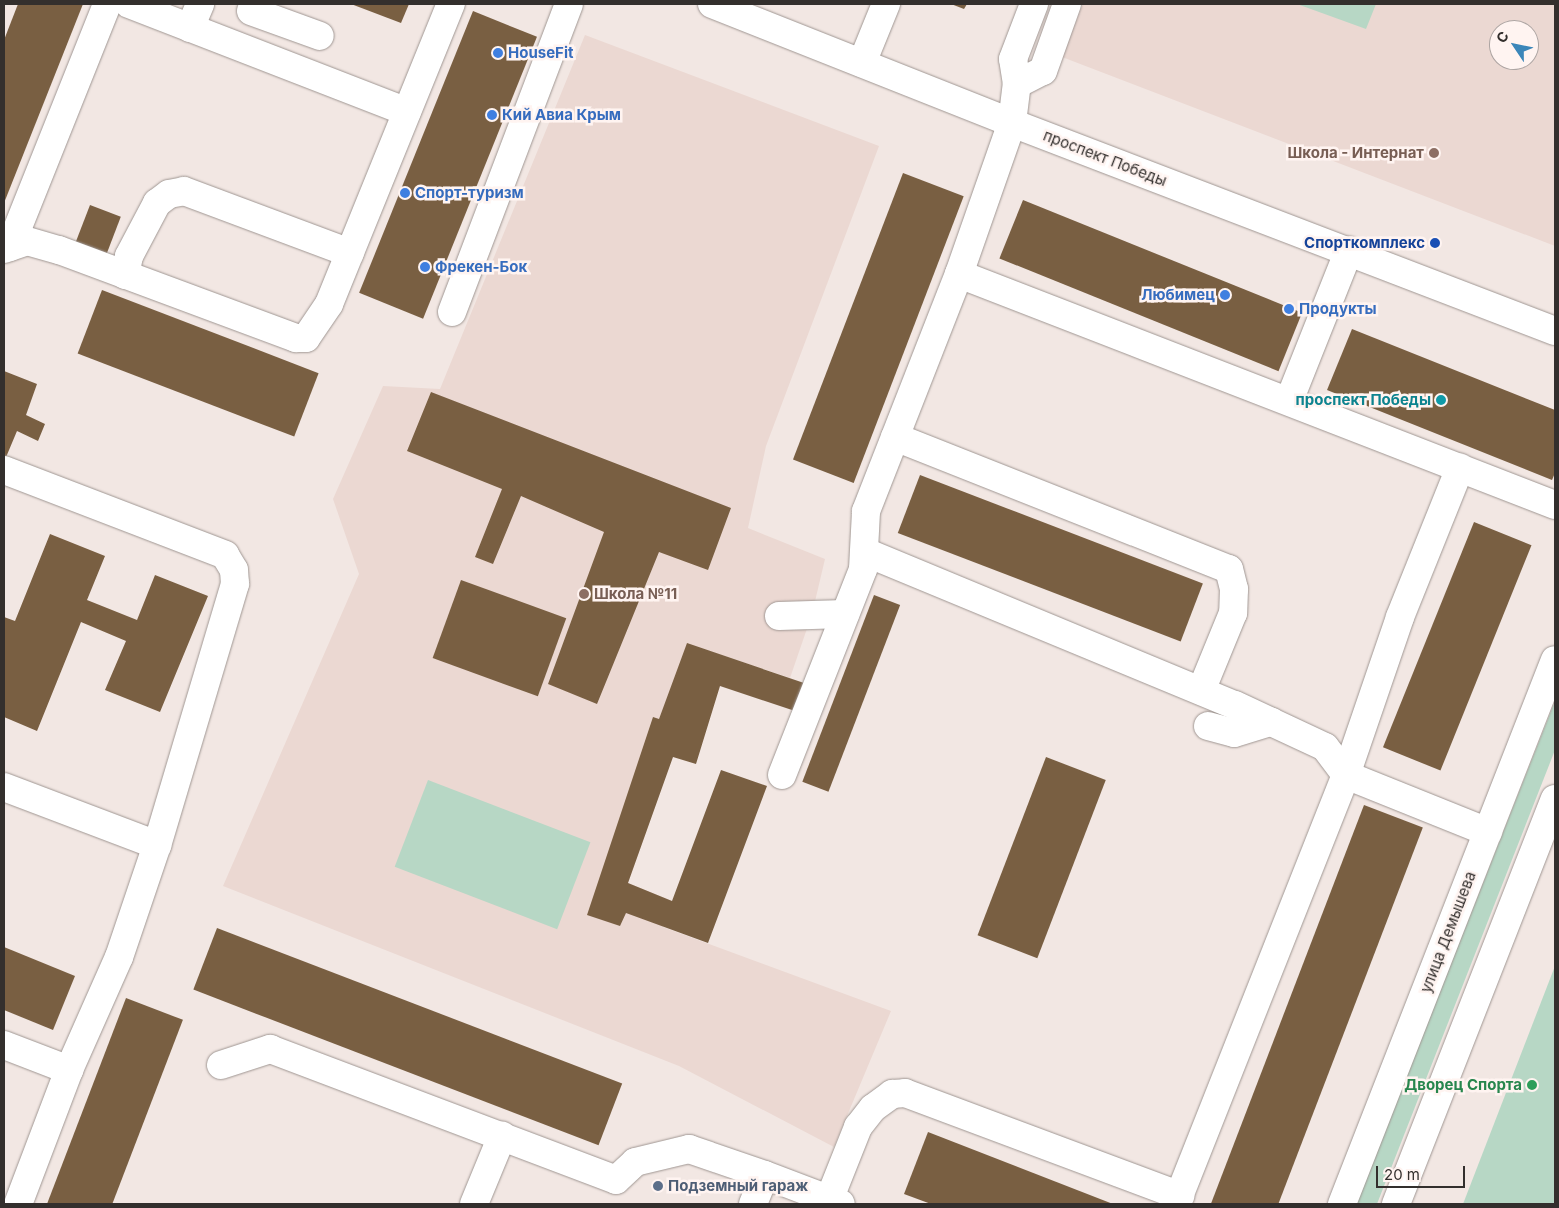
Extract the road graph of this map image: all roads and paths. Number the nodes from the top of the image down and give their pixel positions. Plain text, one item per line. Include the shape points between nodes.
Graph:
1 (107, 4) edge
2 (129, 4) edge
3 (450, 4) edge
4 (569, 4) edge
5 (712, 4) edge
6 (886, 4) edge
7 (1034, 4) edge
8 (1067, 4) edge
9 (251, 12) dead end
10 (757, 12) edge
11 (195, 16) edge
12 (284, 23) junction
13 (320, 36) dead end
14 (270, 58) junction
15 (862, 63) junction
16 (1017, 84) junction
17 (407, 112) junction
18 (1012, 123) junction
19 (7, 248) edge
20 (1349, 250) junction
21 (350, 253) junction
22 (125, 274) junction
23 (959, 274) junction
24 (452, 312) dead end
25 (1555, 331) edge
26 (1289, 401) junction
27 (895, 437) junction
28 (1460, 468) junction
29 (4, 470) edge
30 (1555, 505) edge
31 (865, 552) junction
32 (845, 614) junction
33 (779, 616) dead end
34 (1555, 660) edge
35 (1201, 691) junction
36 (1271, 722) junction
37 (1208, 726) dead end
38 (782, 775) dead end
39 (1346, 776) junction
40 (4, 787) edge
41 (1555, 799) edge
42 (1488, 832) junction
43 (157, 846) junction
44 (4, 1045) edge
45 (221, 1065) dead end
46 (69, 1070) junction
47 (502, 1136) junction
48 (765, 1175) junction
49 (1178, 1200) edge
50 (835, 1202) edge
51 (18, 1204) edge
52 (474, 1204) edge
53 (753, 1204) edge
54 (1342, 1204) edge
55 (1396, 1204) edge

1 - 19 street
2 - 11 street
3 - 17 street
4 - 24 street
5 - 10 street, проспект Победы
6 - 15 street
7 - 16 street via 1013,59
8 - 16 street via 1043,71
9 - 12 street
10 - 15 street, проспект Победы
11 - 14 street
12 - 13 street
12 - 14 street
14 - 17 street
15 - 18 street, проспект Победы
16 - 18 street
17 - 21 street
18 - 20 street, проспект Победы
18 - 23 street
19 - 22 street via 27,241
20 - 25 street, проспект Победы
20 - 26 street
21 - 22 street via 184,190 156,203 129,256
21 - 22 street via 330,304 306,338 296,338
23 - 26 street
23 - 27 street
26 - 28 street
27 - 31 street via 866,511
27 - 35 street via 1229,569 1234,589 1233,613
28 - 30 street
28 - 39 street via 1400,617
29 - 43 street via 201,544 225,555 234,570 235,584
31 - 32 street via 863,568
31 - 35 street
32 - 33 street
32 - 38 street
34 - 42 street, улица Демышева
35 - 36 street
36 - 37 street via 1234,733
36 - 39 street via 1325,747
39 - 42 street
39 - 49 street
40 - 43 street
41 - 55 street
42 - 54 street, улица Демышева
43 - 46 street via 119,957
44 - 46 street
45 - 47 street via 270,1049
46 - 51 street
47 - 48 street via 616,1180 635,1162 689,1149
47 - 52 street
48 - 50 street
48 - 53 street
49 - 50 street via 905,1093 892,1094 858,1126

